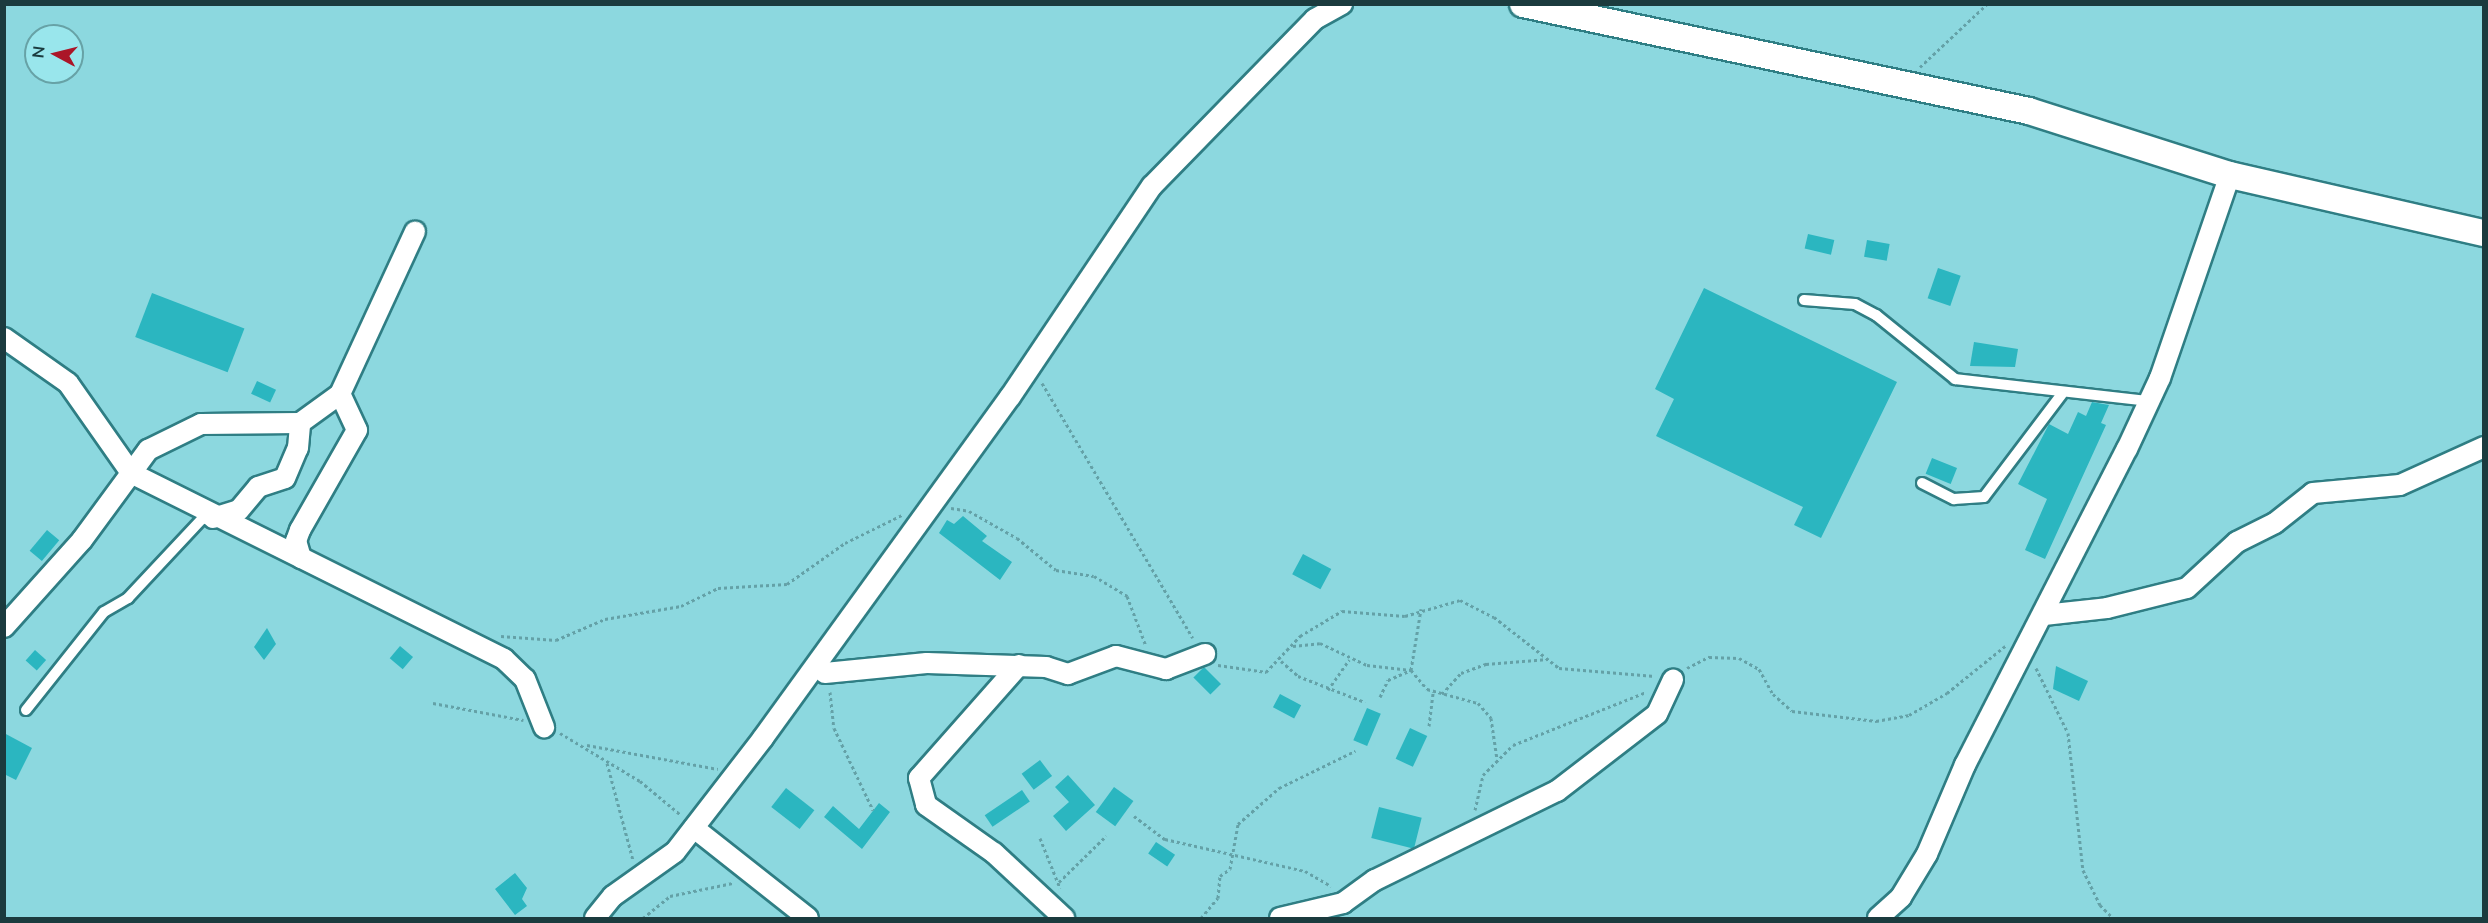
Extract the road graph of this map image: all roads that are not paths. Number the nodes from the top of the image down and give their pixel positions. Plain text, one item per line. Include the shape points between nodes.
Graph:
1 (1342, 4) edge
2 (1523, 4) edge
3 (2230, 175) junction
4 (415, 232) dead end
5 (2484, 232) edge
6 (1804, 300) dead end
7 (4, 338) edge
8 (340, 394) junction
9 (2062, 394) junction
10 (2149, 401) junction
11 (300, 423) junction
12 (2484, 447) edge
13 (131, 473) junction
14 (1922, 483) dead end
15 (213, 518) junction
16 (301, 558) junction
17 (2044, 615) junction
18 (4, 627) edge
19 (1205, 654) road end
20 (1018, 665) junction
21 (825, 673) road end
22 (1673, 680) road end
23 (26, 710) dead end
24 (544, 727) road end
25 (694, 828) junction
26 (594, 917) edge
27 (808, 918) edge
28 (1064, 918) edge
29 (1280, 918) edge
30 (1878, 918) edge

1 - 25 street via 1315,19 1152,186 1031,365
2 - 3 street via 2029,111
3 - 5 street
3 - 10 street
4 - 8 street
6 - 9 lane via 1855,304 1876,315 1955,379
7 - 13 street via 68,383
8 - 11 street
8 - 16 street via 357,430 300,530 296,540
9 - 10 lane
9 - 14 lane via 1984,497 1954,499
10 - 17 street
11 - 13 street via 201,424 148,450
11 - 15 street via 298,448 285,478 258,487 239,510
12 - 17 street via 2400,485 2313,493 2275,523 2237,542 2187,588 2107,608
13 - 15 street
13 - 18 street via 82,540
15 - 16 street
15 - 23 lane via 202,519 128,598 104,612
16 - 24 street via 441,623 504,659 525,679
17 - 30 street via 2017,647 1927,854 1901,897
19 - 20 street via 1166,669 1116,656 1068,674
20 - 21 street via 879,664
20 - 28 street via 919,778 926,805 994,853
22 - 29 street via 1657,714 1557,791 1375,880 1343,903
25 - 26 street via 675,852
25 - 27 street

